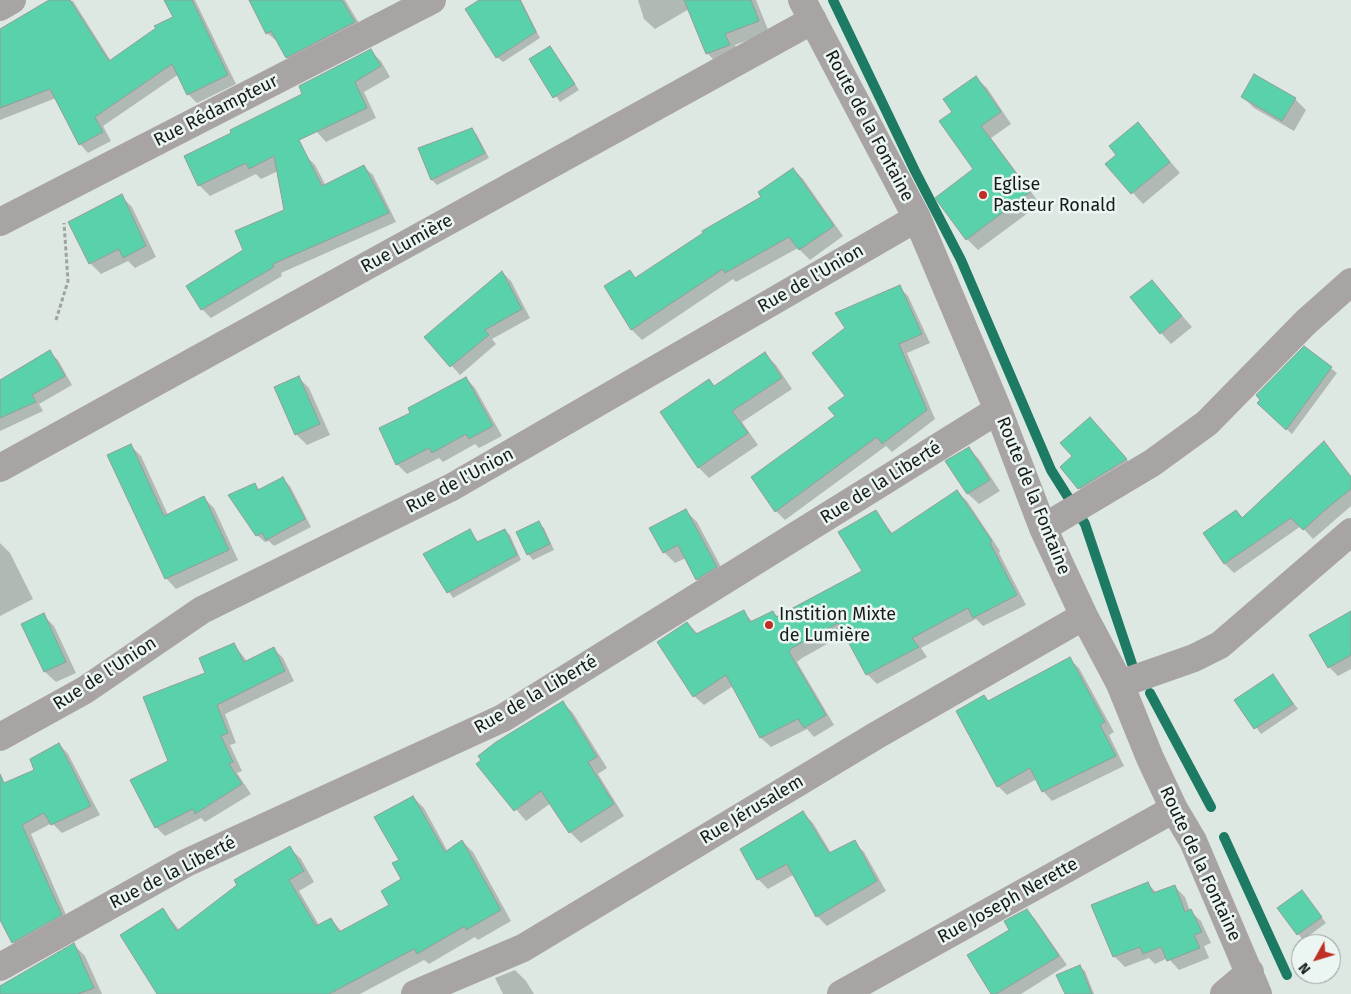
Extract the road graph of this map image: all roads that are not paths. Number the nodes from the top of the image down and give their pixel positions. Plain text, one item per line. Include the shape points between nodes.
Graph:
1 (12, 0) edge
2 (432, 0) edge
3 (0, 7) edge
4 (808, 10) edge
5 (917, 218) junction
6 (0, 222) edge
7 (1351, 282) edge
8 (998, 410) junction
9 (0, 468) edge
10 (1042, 528) junction
11 (1351, 532) edge
12 (1084, 616) junction
13 (1120, 684) junction
14 (0, 737) edge
15 (1174, 809) junction
16 (0, 968) edge
17 (1254, 983) edge
18 (416, 994) edge
19 (841, 994) edge
20 (1224, 994) edge

1 - 3 street
2 - 6 street, Rue Rédampteur
4 - 5 street, Route de la Fontaine
4 - 9 street, Rue Lumière
5 - 8 street, Route de la Fontaine
5 - 14 street, Rue de l'Union via 452,487 202,610 85,690
7 - 10 street via 1306,322 1206,423 1152,463
8 - 10 street, Route de la Fontaine
8 - 16 street, Rue de la Liberté via 503,718 186,863
10 - 12 street, Route de la Fontaine
11 - 13 street via 1220,645 1194,658
12 - 13 street, Route de la Fontaine
12 - 18 street, Rue Jérusalem via 877,735 523,948
13 - 15 street, Route de la Fontaine
15 - 17 street, Route de la Fontaine via 1193,841
15 - 19 street, Rue Joseph Nerette
17 - 20 street

